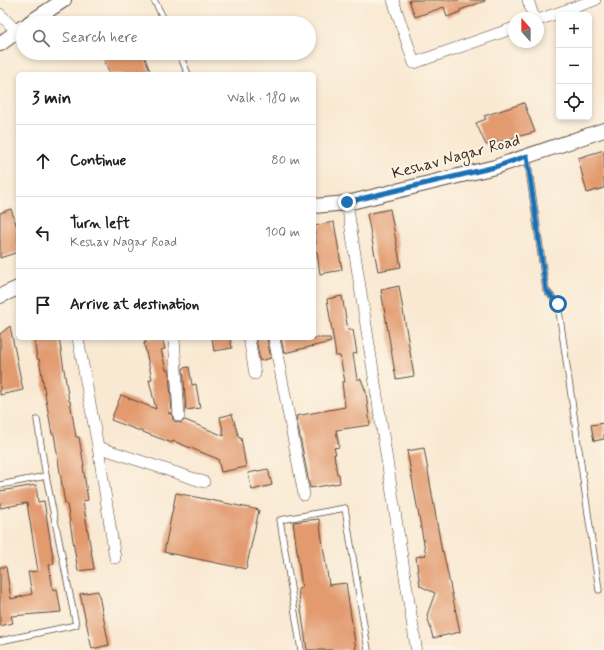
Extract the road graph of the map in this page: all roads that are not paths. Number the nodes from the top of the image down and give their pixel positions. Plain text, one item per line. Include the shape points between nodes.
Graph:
1 (64, 0) edge
2 (154, 0) edge
3 (393, 0) edge
4 (528, 0) edge
5 (595, 0) edge
6 (532, 12) edge
7 (0, 14) edge
8 (40, 16) edge
9 (162, 16) edge
10 (544, 18) edge
11 (16, 26) edge
12 (508, 30) edge
13 (16, 32) edge
14 (0, 44) edge
15 (182, 60) edge
16 (187, 72) edge
17 (604, 130) edge
18 (527, 156) junction
19 (347, 202) junction
20 (316, 206) edge
21 (16, 289) edge
22 (0, 296) edge
23 (78, 340) edge
24 (174, 340) edge
25 (249, 340) edge
26 (274, 340) edge
27 (255, 374) dead end
28 (178, 416) dead end
29 (37, 420) dead end
30 (98, 447) junction
31 (46, 476) junction
32 (204, 482) dead end
33 (0, 485) edge
34 (304, 495) dead end
35 (115, 558) dead end
36 (599, 590) dead end
37 (0, 641) edge
38 (416, 647) dead end
39 (301, 650) edge
40 (368, 650) edge

1 - 8 street
2 - 9 lane
3 - 12 street via 414,63
4 - 6 street
5 - 10 street
7 - 11 street
13 - 14 street
15 - 16 lane
17 - 18 street, Keshav Nagar Road
18 - 19 street, Keshav Nagar Road via 495,167
18 - 36 lane via 546,290 558,304
19 - 20 street, Keshav Nagar Road
19 - 38 street
21 - 22 street
23 - 30 street
24 - 28 street
25 - 27 street
26 - 34 street
29 - 31 lane
30 - 32 street
30 - 35 street
31 - 33 lane
31 - 37 lane via 76,625
39 - 40 lane via 280,520 345,508

